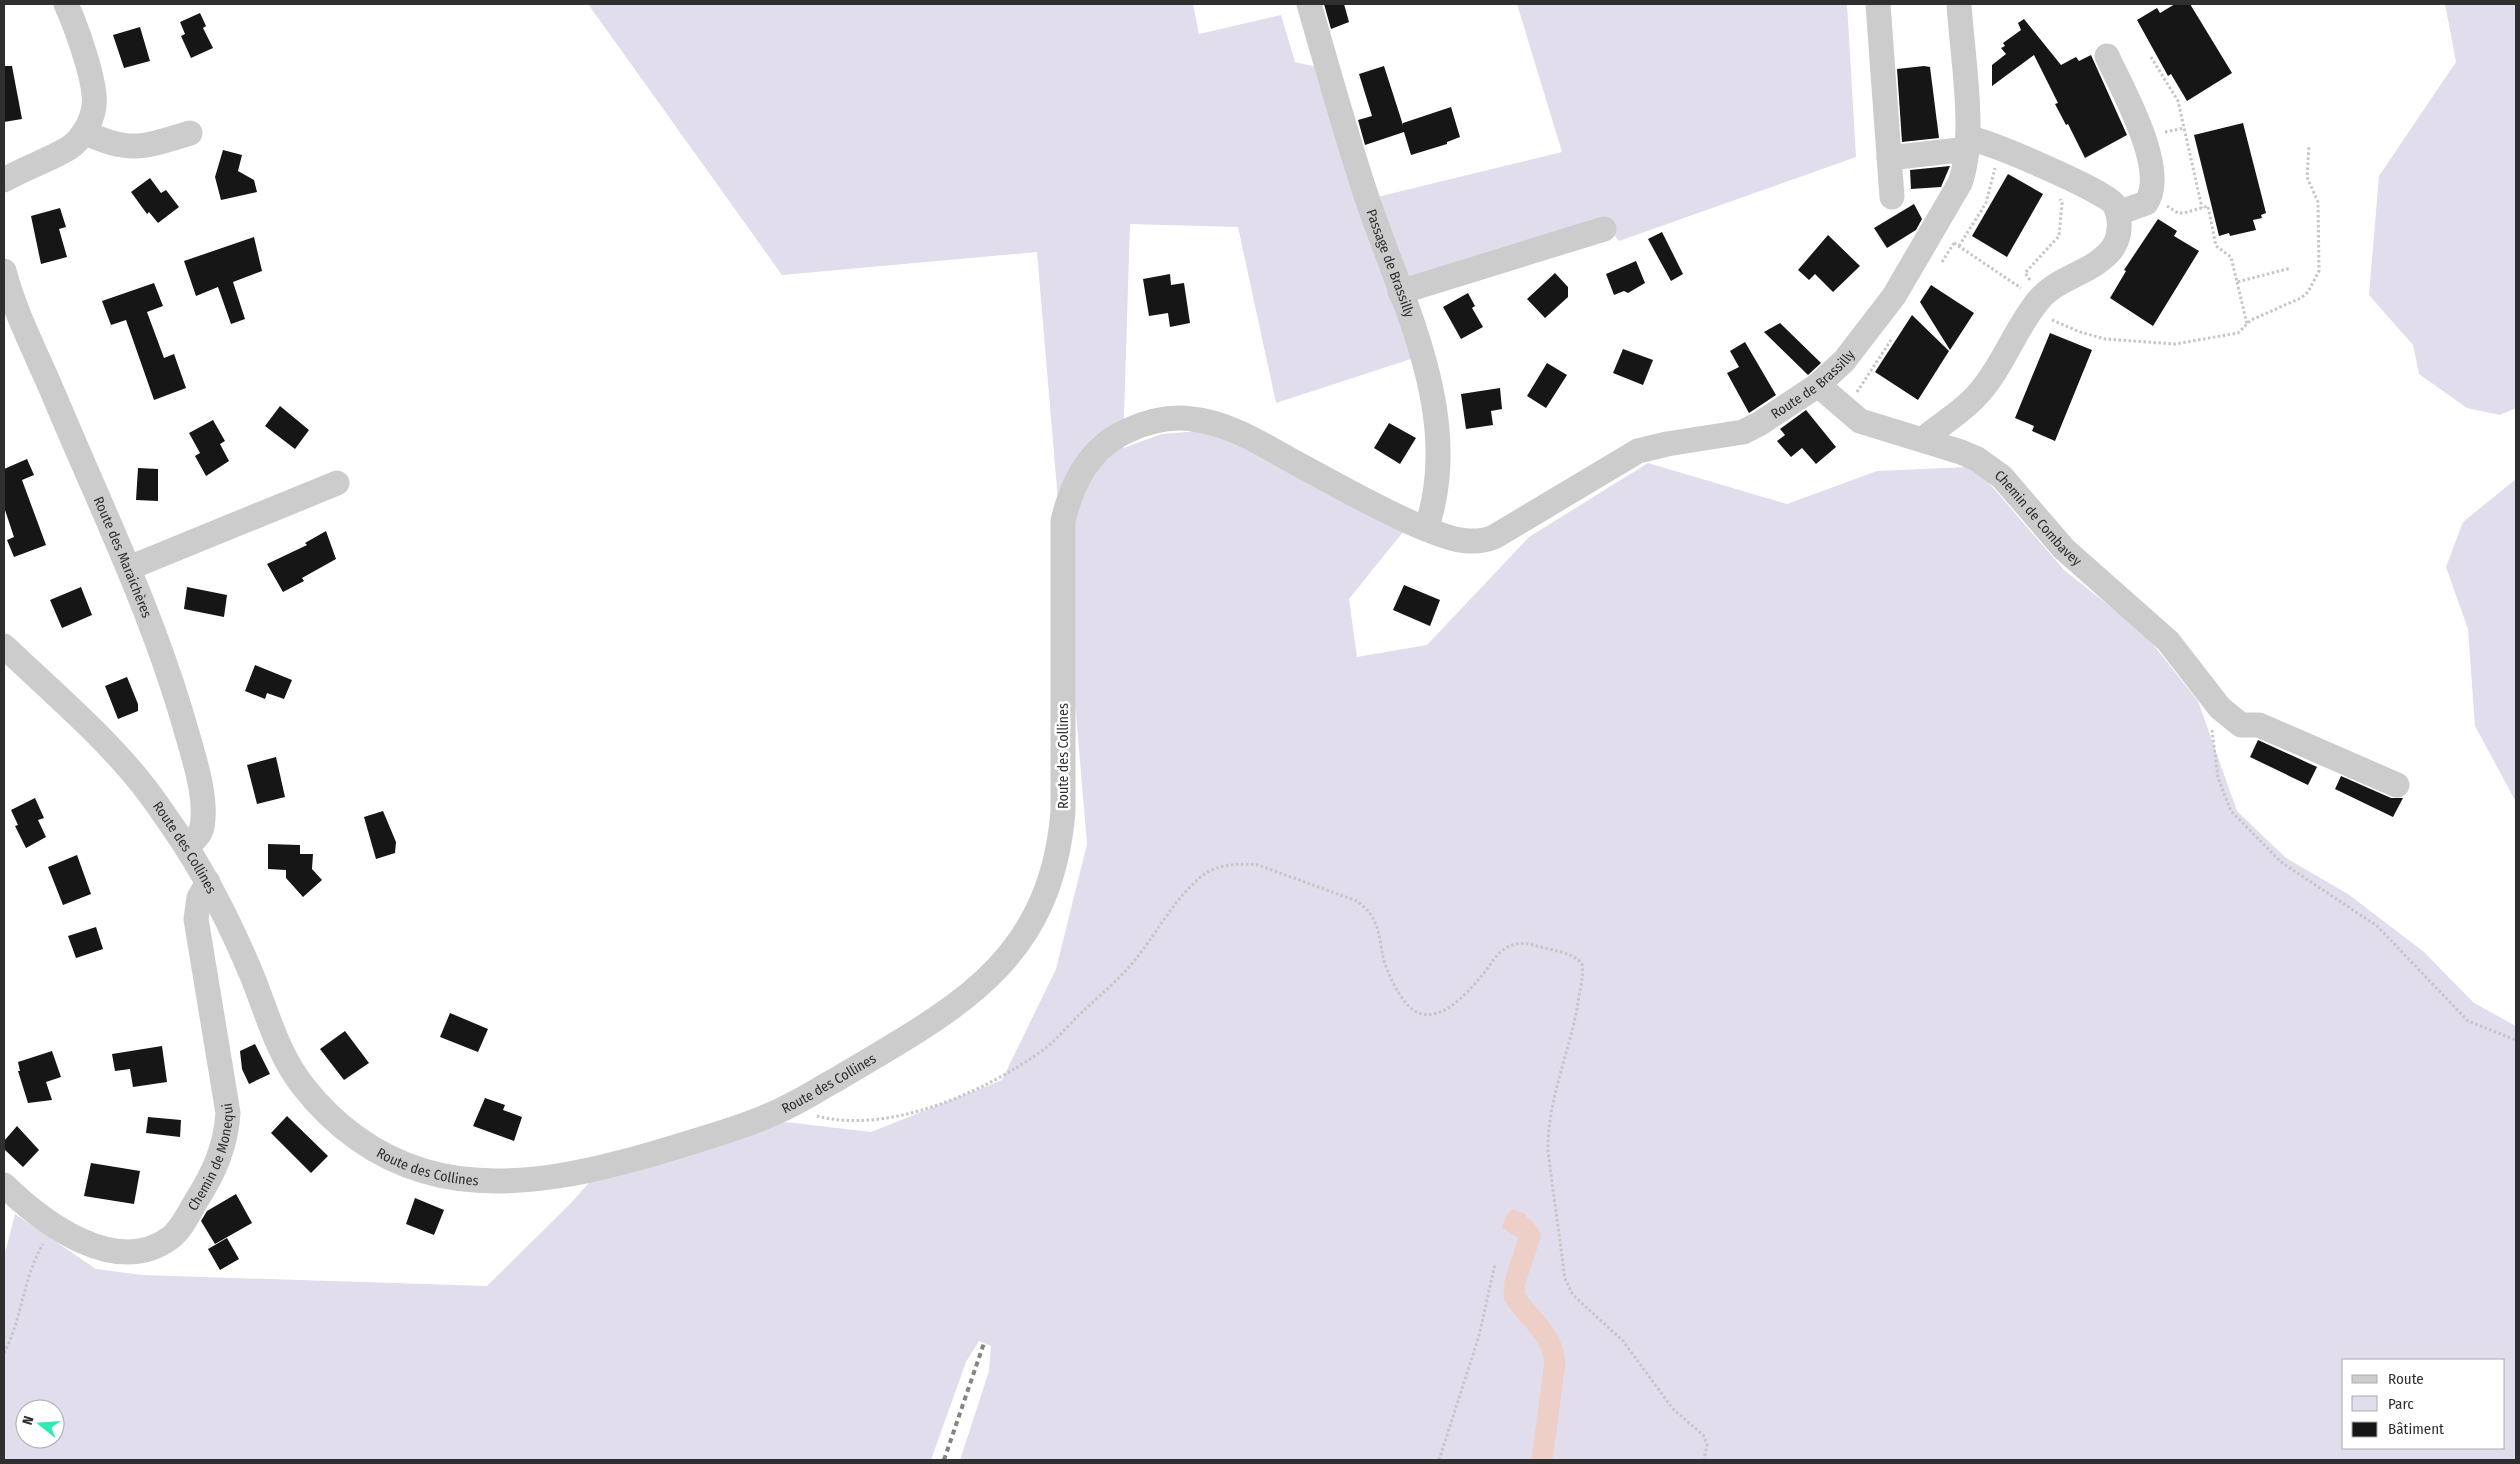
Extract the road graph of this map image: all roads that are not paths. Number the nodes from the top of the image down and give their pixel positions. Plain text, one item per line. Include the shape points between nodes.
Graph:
1 (66, 4) edge
2 (1308, 4) edge
3 (1878, 4) edge
4 (1959, 4) edge
5 (2107, 56) dead end
6 (84, 132) junction
7 (190, 133) dead end
8 (1968, 143) junction
9 (1889, 158) junction
10 (4, 180) edge
11 (1892, 196) dead end
12 (2118, 213) junction
13 (1604, 229) dead end
14 (4, 271) edge
15 (1400, 292) junction
16 (1818, 384) junction
17 (1923, 439) junction
18 (338, 483) dead end
19 (1426, 529) junction
20 (129, 568) junction
21 (4, 646) edge
22 (2397, 785) dead end
23 (186, 846) junction
24 (208, 882) junction
25 (4, 1185) edge

1 - 6 street via 94,96 92,114
2 - 15 street, Passage de Brassilly via 1364,190
3 - 9 street
4 - 8 street, Route de Brassilly
5 - 12 street via 2145,137 2153,187 2146,203
6 - 7 street via 103,141 134,148
6 - 10 street via 69,148
8 - 9 street
8 - 12 street via 1980,140 2056,173 2108,198
8 - 16 street, Route de Brassilly via 1960,183 1894,296 1844,361
9 - 11 street
12 - 17 street via 2120,226 2113,248 2097,264 2052,287 2019,326 1979,394
13 - 15 street
14 - 20 street, Route des Maraichères via 67,428
15 - 19 street, Passage de Brassilly via 1428,378 1436,432 1437,488
16 - 17 street, Chemin de Combavey via 1860,420
16 - 19 street, Route de Brassilly via 1743,432 1638,451 1485,541 1458,540
17 - 22 street, Chemin de Combavey via 1977,459 2002,477 2064,550 2168,641 2220,708 2241,725 2259,725
18 - 20 street
19 - 24 street, Route des Collines via 1383,510 1246,435 1216,423 1178,418 1157,420 1121,433 1106,443 1082,471 1072,490 1063,521 1063,812 1057,856 1032,924 1004,962 968,996 893,1046 792,1105 745,1125 656,1154 527,1180 476,1180 425,1172 367,1145 334,1120 281,1052 234,933
20 - 23 street, Route des Maraichères via 174,690 202,796 201,829
21 - 23 street, Route des Collines via 141,783
23 - 24 street, Route des Collines
24 - 25 street, Chemin de Monequi via 199,898 196,919 228,1113 221,1154 181,1225 160,1245 117,1253 54,1226 24,1205

